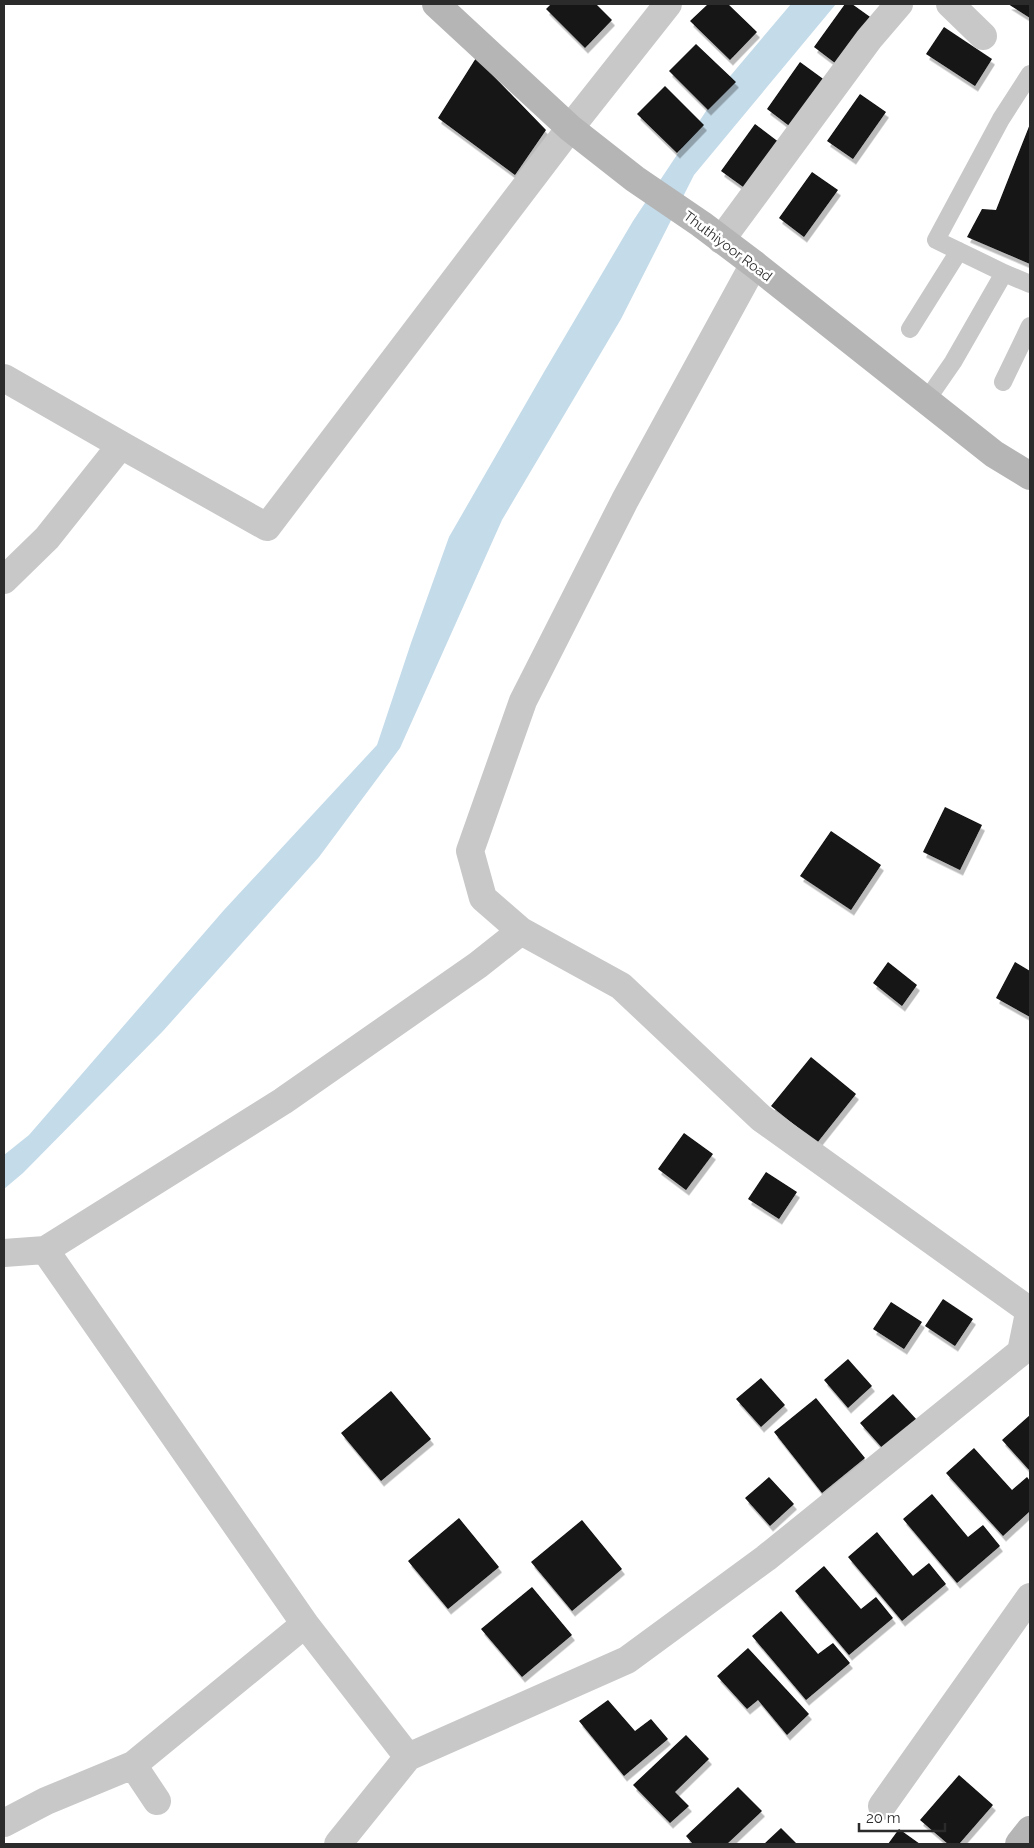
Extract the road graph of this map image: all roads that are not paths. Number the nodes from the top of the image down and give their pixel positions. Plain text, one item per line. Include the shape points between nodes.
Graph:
1 (436, 4) edge
2 (668, 4) edge
3 (899, 4) edge
4 (950, 4) edge
5 (983, 36) dead end
6 (1030, 74) edge
7 (570, 128) junction
8 (712, 232) junction
9 (959, 251) junction
10 (754, 264) junction
11 (1004, 273) junction
12 (1030, 284) edge
13 (1030, 326) edge
14 (910, 329) dead end
15 (4, 378) edge
16 (1003, 382) dead end
17 (926, 401) junction
18 (121, 445) junction
19 (1030, 476) edge
20 (4, 580) edge
21 (521, 931) junction
22 (45, 1250) junction
23 (4, 1253) edge
24 (1030, 1310) edge
25 (1030, 1597) edge
26 (305, 1624) junction
27 (408, 1757) junction
28 (133, 1765) junction
29 (157, 1802) dead end
30 (882, 1806) dead end
31 (4, 1823) edge
32 (1030, 1830) edge
33 (338, 1844) edge
34 (1020, 1844) edge

1 - 7 main road, Thuthiyoor Road
2 - 7 street
3 - 8 street
4 - 5 street
6 - 9 lane via 1001,119 936,240
7 - 8 main road, Thuthiyoor Road via 635,179
7 - 18 street via 267,528
8 - 10 main road, Thuthiyoor Road
9 - 11 lane
9 - 14 lane
10 - 17 main road, Thuthiyoor Road
10 - 21 street via 625,500 524,701 470,851 482,898
11 - 12 lane
11 - 17 lane via 953,362
13 - 16 lane
15 - 18 street
17 - 19 main road, Thuthiyoor Road via 994,454
18 - 20 street via 47,538
21 - 22 street via 478,965 282,1101
21 - 24 street via 621,986 762,1118
22 - 23 street
22 - 26 street
24 - 27 street via 1021,1352 766,1558 627,1660
25 - 30 street
26 - 27 street
26 - 28 street
27 - 33 street
28 - 29 street
28 - 31 street via 46,1801
32 - 34 main road

